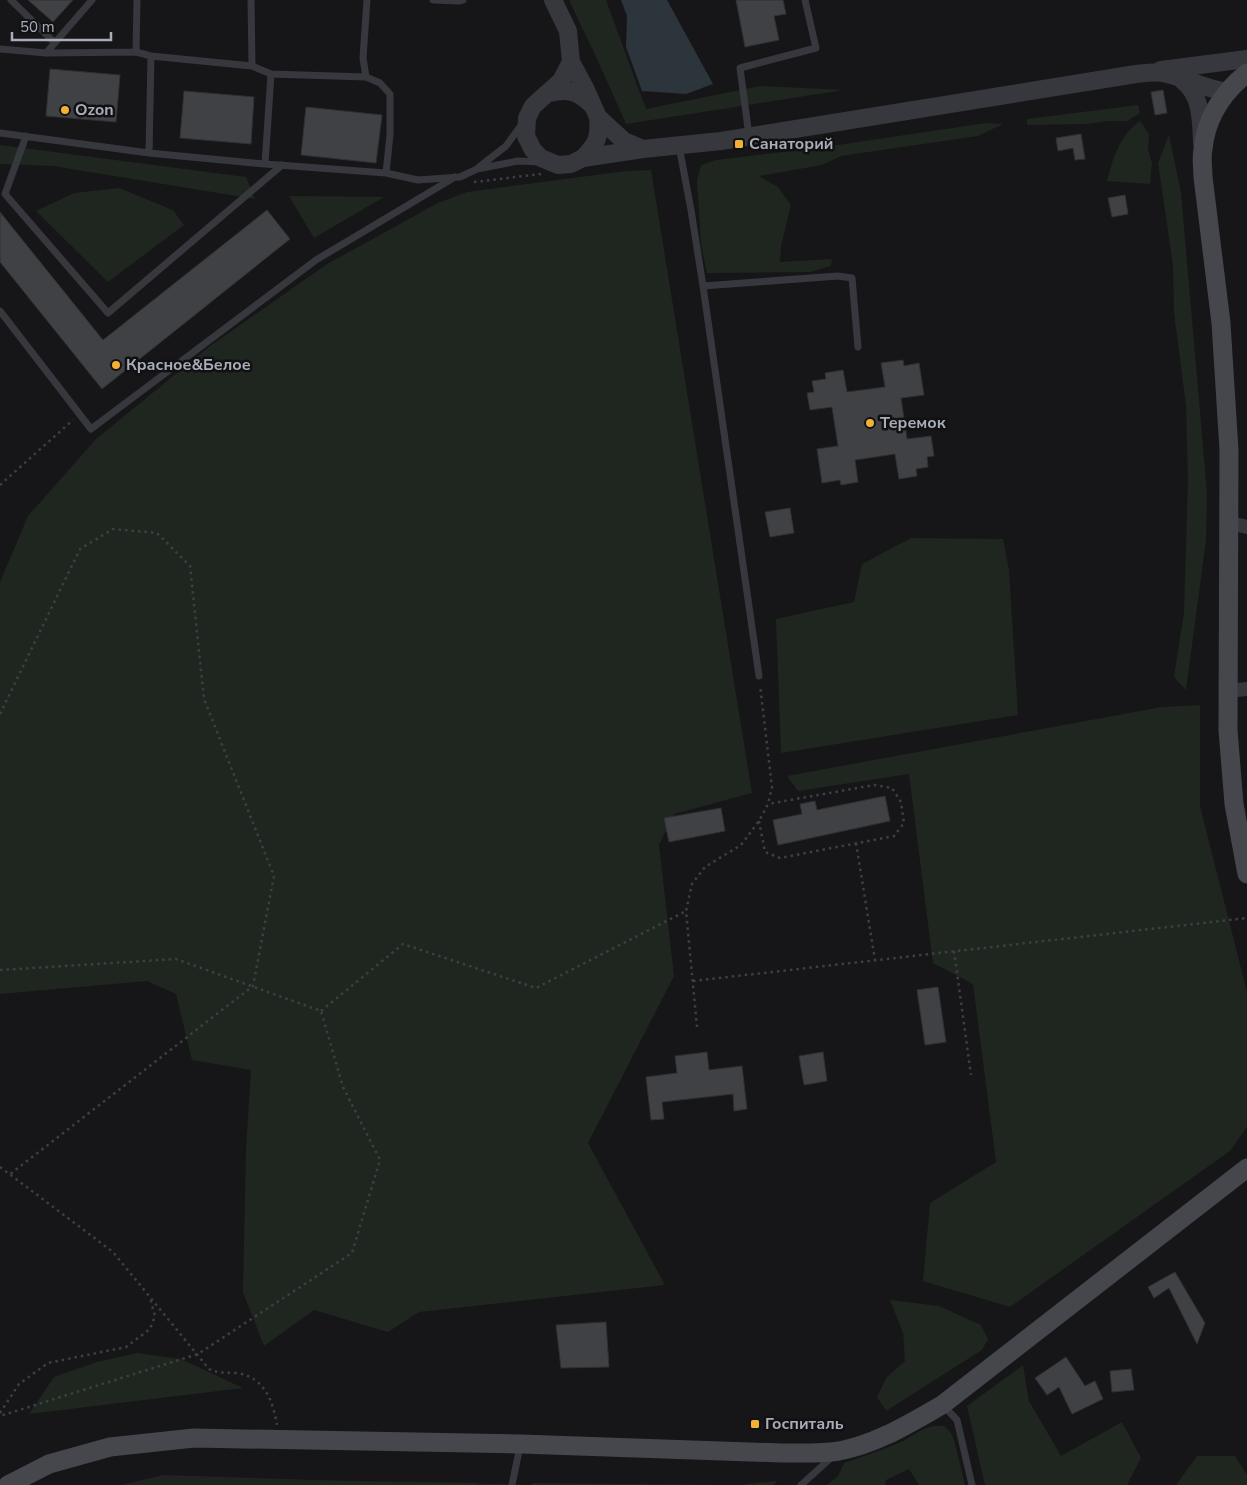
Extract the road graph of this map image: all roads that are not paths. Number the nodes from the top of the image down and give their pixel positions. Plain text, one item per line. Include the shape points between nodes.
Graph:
1 (11, 0) edge
2 (92, 0) edge
3 (137, 0) edge
4 (251, 0) edge
5 (367, 0) edge
6 (433, 0) edge
7 (463, 0) edge
8 (554, 0) edge
9 (805, 0) edge
10 (55, 43) junction
11 (0, 49) edge
12 (136, 52) junction
13 (46, 54) junction
14 (151, 56) junction
15 (1247, 59) edge
16 (571, 62) junction
17 (1214, 64) junction
18 (252, 66) junction
19 (1140, 73) junction
20 (271, 74) junction
21 (1175, 76) junction
22 (366, 77) junction
23 (1236, 83) edge
24 (546, 94) junction
25 (595, 111) junction
26 (527, 118) junction
27 (0, 132) edge
28 (26, 136) junction
29 (749, 136) junction
30 (679, 146) junction
31 (643, 149) junction
32 (1202, 150) junction
33 (149, 153) junction
34 (583, 158) junction
35 (549, 162) junction
36 (265, 164) junction
37 (282, 165) junction
38 (477, 169) junction
39 (386, 173) junction
40 (455, 177) junction
41 (703, 286) junction
42 (0, 311) edge
43 (858, 347) dead end
44 (1238, 525) edge
45 (759, 676) road end
46 (1247, 690) edge
47 (1227, 692) junction
48 (1247, 874) edge
49 (1247, 1168) edge
50 (942, 1405) junction
51 (521, 1444) junction
52 (839, 1451) junction
53 (8, 1485) edge
54 (512, 1485) edge
55 (801, 1485) edge
56 (972, 1485) edge

1 - 10 lane
2 - 10 lane
3 - 12 lane
4 - 18 lane
5 - 22 lane via 363,58
6 - 7 lane
8 - 16 street via 568,31
9 - 29 lane via 816,48 740,68
10 - 13 lane
11 - 13 lane
12 - 13 lane
12 - 14 lane
14 - 18 lane
14 - 33 lane
15 - 17 street
16 - 24 street via 561,80
16 - 25 street
17 - 19 street
17 - 23 street via 1226,70
18 - 20 lane
19 - 21 street
19 - 29 street
20 - 22 lane
20 - 36 lane
21 - 23 street via 1213,90
21 - 32 street via 1190,86 1197,100
22 - 39 lane via 380,83 390,94
23 - 32 main road via 1214,114
24 - 25 street via 568,91 584,98
24 - 26 street via 533,106
25 - 31 street via 624,141
25 - 34 street via 599,133 594,148
26 - 35 street via 526,136 533,150
26 - 38 lane via 506,146
27 - 28 lane
28 - 33 lane
28 - 37 lane via 5,194 108,313
29 - 30 street
30 - 31 street
30 - 41 lane
31 - 34 street
32 - 44 main road
33 - 36 lane
34 - 35 street via 571,164
35 - 38 lane via 518,161
36 - 37 lane
37 - 39 lane
38 - 40 lane
39 - 40 lane via 418,180
40 - 42 lane via 316,260 91,429
41 - 43 lane via 838,276 852,278
41 - 45 lane
44 - 47 main road
46 - 47 street
47 - 48 main road via 1234,804
49 - 50 main road
50 - 52 main road via 902,1428 866,1444
50 - 56 lane via 957,1420
51 - 52 main road via 781,1453
51 - 53 main road via 194,1438 110,1446 49,1464
51 - 54 lane
52 - 55 lane

